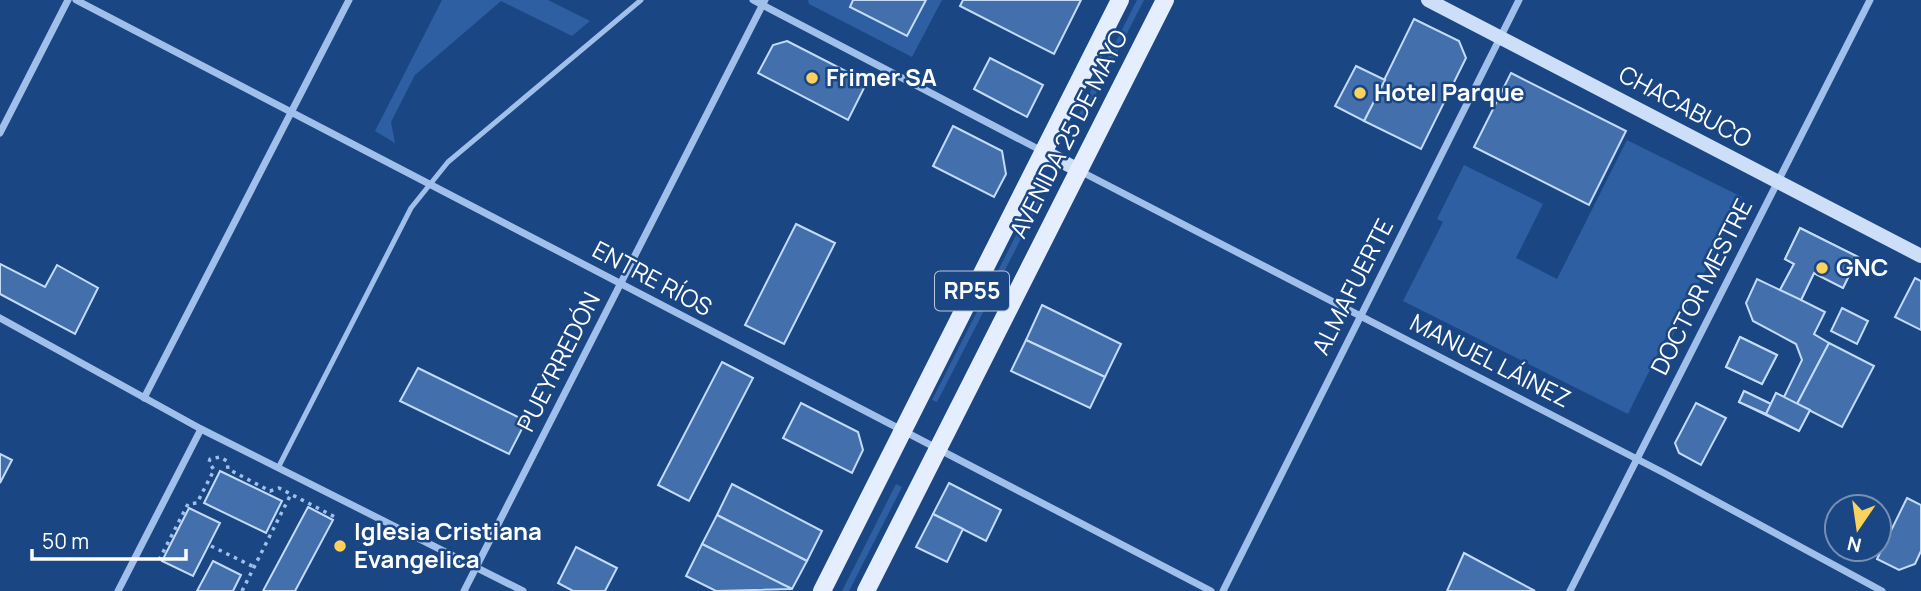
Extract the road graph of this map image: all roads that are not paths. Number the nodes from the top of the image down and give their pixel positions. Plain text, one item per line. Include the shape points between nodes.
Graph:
1 (68, 0) edge
2 (76, 0) edge
3 (349, 0) edge
4 (640, 0) edge
5 (753, 0) edge
6 (1119, 0) edge
7 (1165, 0) edge
8 (1428, 0) edge
9 (1519, 0) edge
10 (1870, 0) edge
11 (763, 2) edge
12 (1500, 37) junction
13 (292, 113) junction
14 (0, 133) edge
15 (1043, 151) junction
16 (1077, 170) junction
17 (1777, 181) junction
18 (429, 183) junction
19 (1921, 256) edge
20 (620, 284) junction
21 (1360, 316) junction
22 (0, 318) edge
23 (144, 398) junction
24 (201, 429) junction
25 (902, 432) junction
26 (939, 449) junction
27 (1637, 459) junction
28 (278, 468) junction
29 (476, 567) junction
30 (118, 591) edge
31 (464, 591) edge
32 (523, 591) edge
33 (822, 591) edge
34 (866, 591) edge
35 (1211, 591) edge
36 (1223, 591) edge
37 (1570, 591) edge
38 (1882, 591) edge

1 - 14 street
2 - 13 street, ENTRE RÍOS
3 - 13 street
4 - 18 lane
5 - 11 street
6 - 15 main road, AVENIDA 25 DE MAYO / RP55
7 - 16 main road, AVENIDA 25 DE MAYO / RP55
8 - 12 main road, CHACABUCO
9 - 12 street, ALMAFUERTE
10 - 17 street, DOCTOR MESTRE
11 - 15 street
11 - 20 street, PUEYRREDÓN
12 - 17 main road, CHACABUCO
12 - 21 street, ALMAFUERTE
13 - 18 street, ENTRE RÍOS
13 - 23 street
15 - 16 main road
15 - 25 main road, AVENIDA 25 DE MAYO / RP55
16 - 21 street, MANUEL LÁINEZ
16 - 26 main road, AVENIDA 25 DE MAYO / RP55
17 - 19 main road, CHACABUCO
17 - 27 street, DOCTOR MESTRE
18 - 20 street, ENTRE RÍOS
18 - 28 lane via 411,208
20 - 25 street, ENTRE RÍOS
20 - 29 street, PUEYRREDÓN
21 - 27 street, MANUEL LÁINEZ
21 - 36 street, ALMAFUERTE
22 - 23 street
23 - 24 street
24 - 28 street
24 - 30 street
25 - 26 street, ENTRE RÍOS
25 - 33 main road, AVENIDA 25 DE MAYO / RP55
26 - 34 main road, AVENIDA 25 DE MAYO / RP55
26 - 35 street, ENTRE RÍOS
27 - 37 street, DOCTOR MESTRE
27 - 38 street, MANUEL LÁINEZ
28 - 29 street
29 - 31 street, PUEYRREDÓN
29 - 32 street

